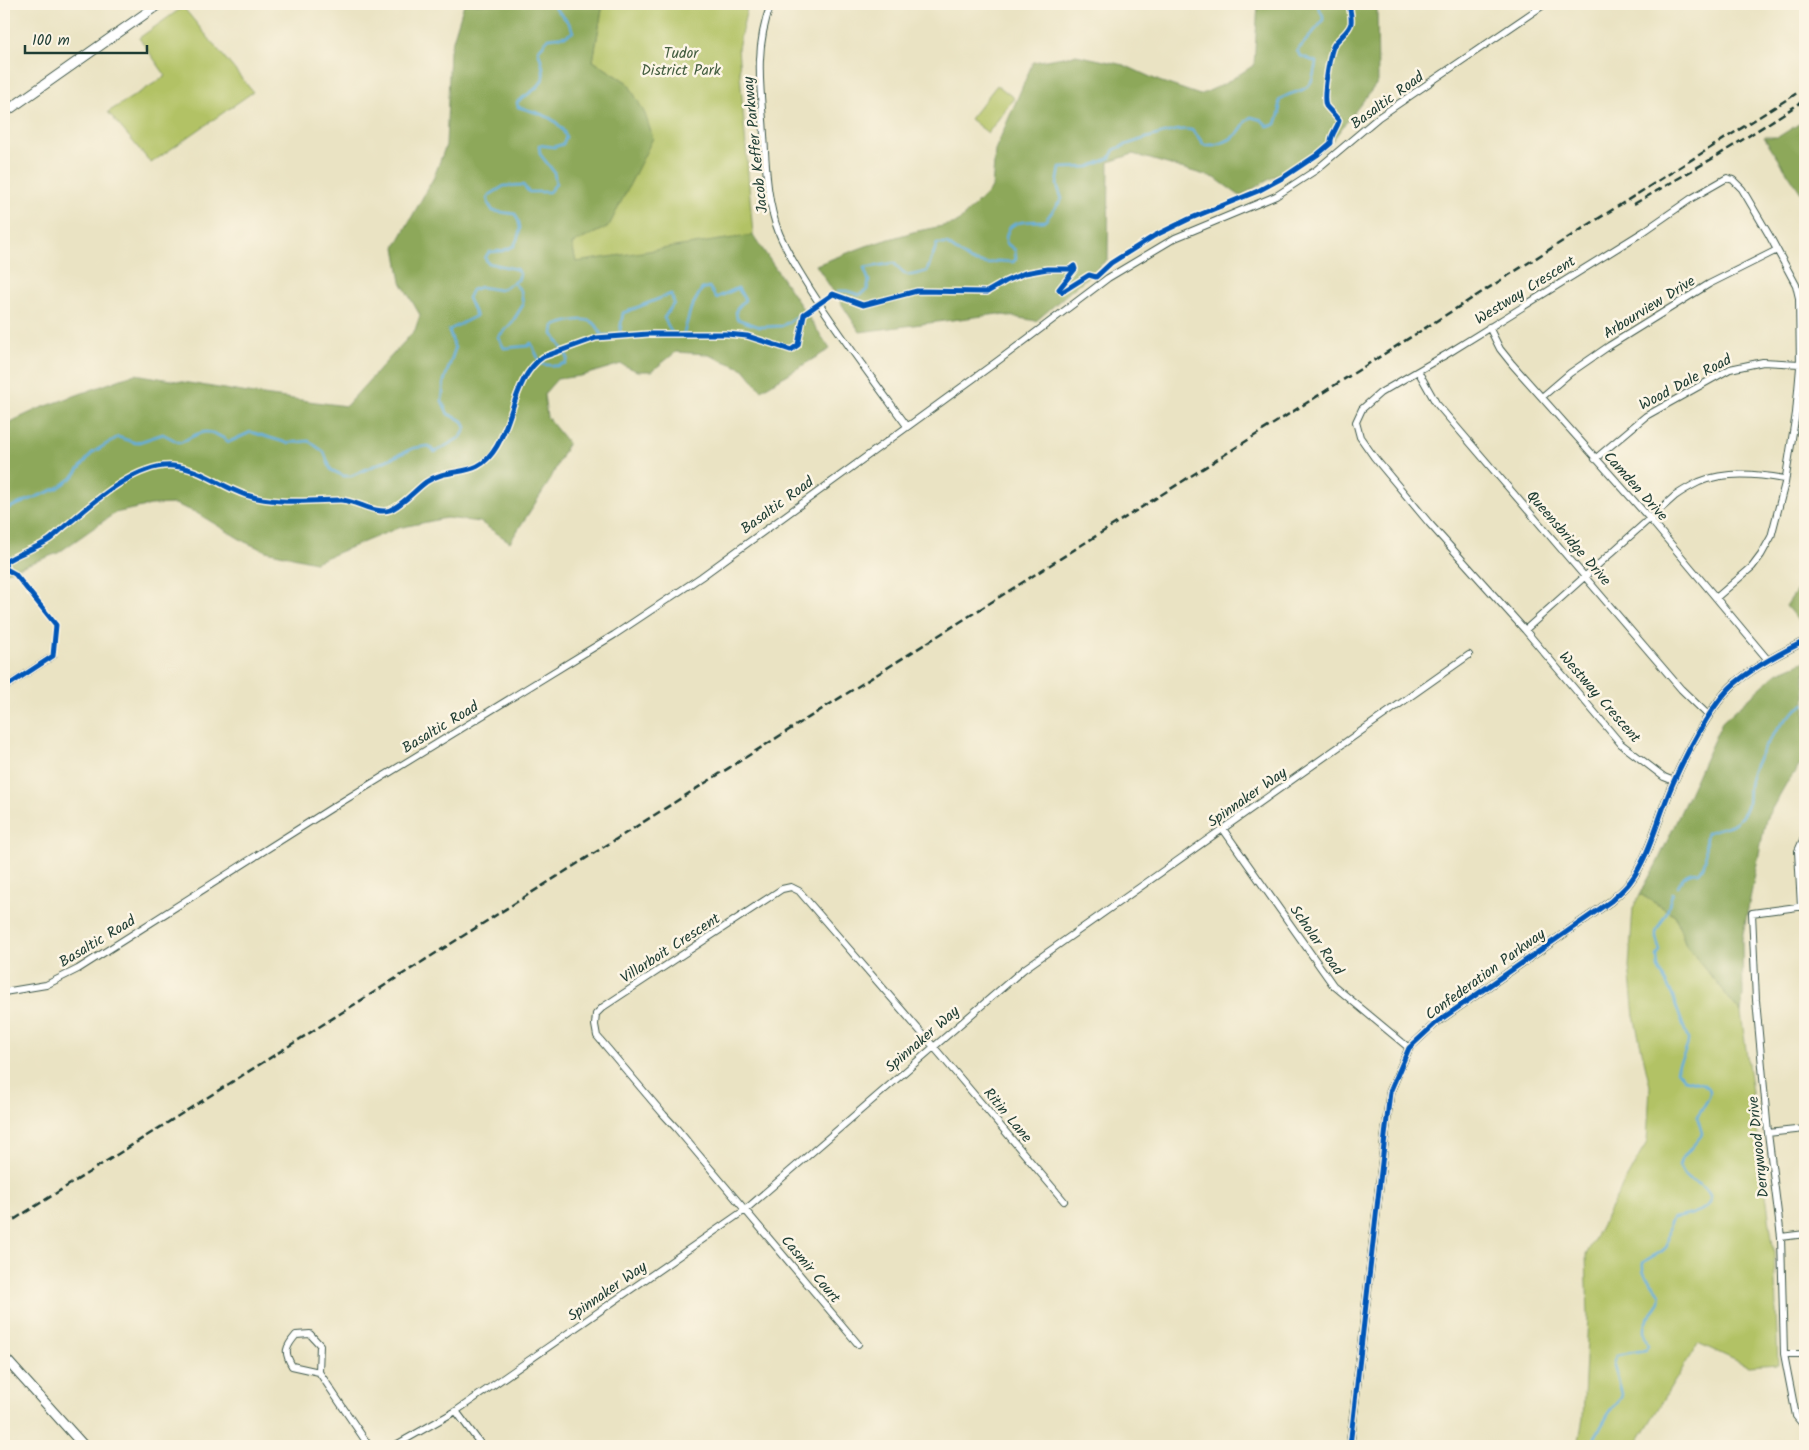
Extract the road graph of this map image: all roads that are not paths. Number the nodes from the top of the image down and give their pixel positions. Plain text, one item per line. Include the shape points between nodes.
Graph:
1 (159, 4) edge
2 (771, 4) edge
3 (1544, 4) edge
4 (4, 113) edge
5 (1777, 250) junction
6 (1489, 327) junction
7 (1800, 364) junction
8 (1418, 371) junction
9 (1542, 397) junction
10 (906, 426) junction
11 (1595, 459) junction
12 (1785, 479) junction
13 (1650, 519) junction
14 (1586, 577) junction
15 (1716, 598) junction
16 (1525, 630) junction
17 (1805, 641) edge
18 (1469, 655) dead end
19 (53, 656) dead end
20 (1768, 660) junction
21 (4, 688) edge
22 (1709, 716) junction
23 (1674, 781) junction
24 (1223, 829) junction
25 (1805, 835) edge
26 (1803, 906) edge
27 (4, 992) edge
28 (933, 1046) junction
29 (1409, 1048) junction
30 (1805, 1129) edge
31 (1768, 1133) junction
32 (1064, 1201) dead end
33 (744, 1210) junction
34 (1805, 1234) edge
35 (1781, 1237) junction
36 (858, 1344) dead end
37 (1784, 1354) junction
38 (1805, 1354) edge
39 (4, 1356) edge
40 (319, 1372) junction
41 (456, 1410) junction
42 (1805, 1427) edge
43 (84, 1446) edge
44 (368, 1446) edge
45 (394, 1446) edge
46 (482, 1446) edge
47 (1350, 1446) edge

1 - 4 main road
2 - 10 street, Jacob Keffer Parkway via 763,25 760,47 760,90 770,197 778,232 819,303
3 - 10 street, Basaltic Road via 1379,117 1316,170 1276,196 1175,238 1108,278
5 - 6 street, Westway Crescent via 1742,189 1727,178
5 - 7 street, Westway Crescent via 1796,285 1799,298
5 - 9 street, Arbourview Drive via 1710,284 1609,346
6 - 8 street, Westway Crescent
6 - 9 street, Camden Drive via 1500,349
7 - 11 street, Wood Dale Road via 1763,362 1730,369 1646,416
7 - 12 street, Westway Crescent
8 - 14 street, Queensbridge Drive via 1436,403
8 - 16 street, Westway Crescent via 1380,393 1362,409 1356,422 1360,437 1429,523
9 - 11 street, Camden Drive
10 - 27 street, Basaltic Road via 701,577 583,656 338,804 78,969 46,985
11 - 13 street, Camden Drive
12 - 13 street via 1751,474 1727,475 1699,482 1674,496
12 - 15 street, Westway Crescent via 1771,537 1761,555
13 - 14 street
13 - 15 street, Camden Drive
14 - 16 street
14 - 22 street, Queensbridge Drive via 1681,689
15 - 20 street, Camden Drive
16 - 23 street, Westway Crescent via 1621,744
17 - 20 street, Confederation Parkway
18 - 24 street, Spinnaker Way
19 - 21 street
20 - 22 street, Confederation Parkway via 1733,685
22 - 23 street, Confederation Parkway
23 - 29 street, Confederation Parkway via 1660,819 1629,883 1611,901 1437,1022
24 - 28 street, Spinnaker Way via 1024,969
24 - 29 street, Scholar Road via 1333,986
25 - 26 street via 1798,851
26 - 31 street, Derrywood Drive via 1752,913
28 - 32 street, Ritin Lane
28 - 33 street, Spinnaker Way
28 - 33 street, Villarboit Crescent via 806,898 790,887 782,889 603,1007 596,1014 598,1036
29 - 47 street, Confederation Parkway via 1390,1092
30 - 31 street
31 - 35 street, Derrywood Drive
33 - 36 street, Casmir Court
33 - 41 street, Spinnaker Way
34 - 35 street
35 - 37 street, Derrywood Drive
37 - 38 street
37 - 42 street, Derrywood Drive via 1796,1416
39 - 43 main road
40 - 40 street via 320,1345 310,1334 296,1335 288,1344 286,1356 292,1366
40 - 44 street
41 - 45 street, Spinnaker Way
41 - 46 street

